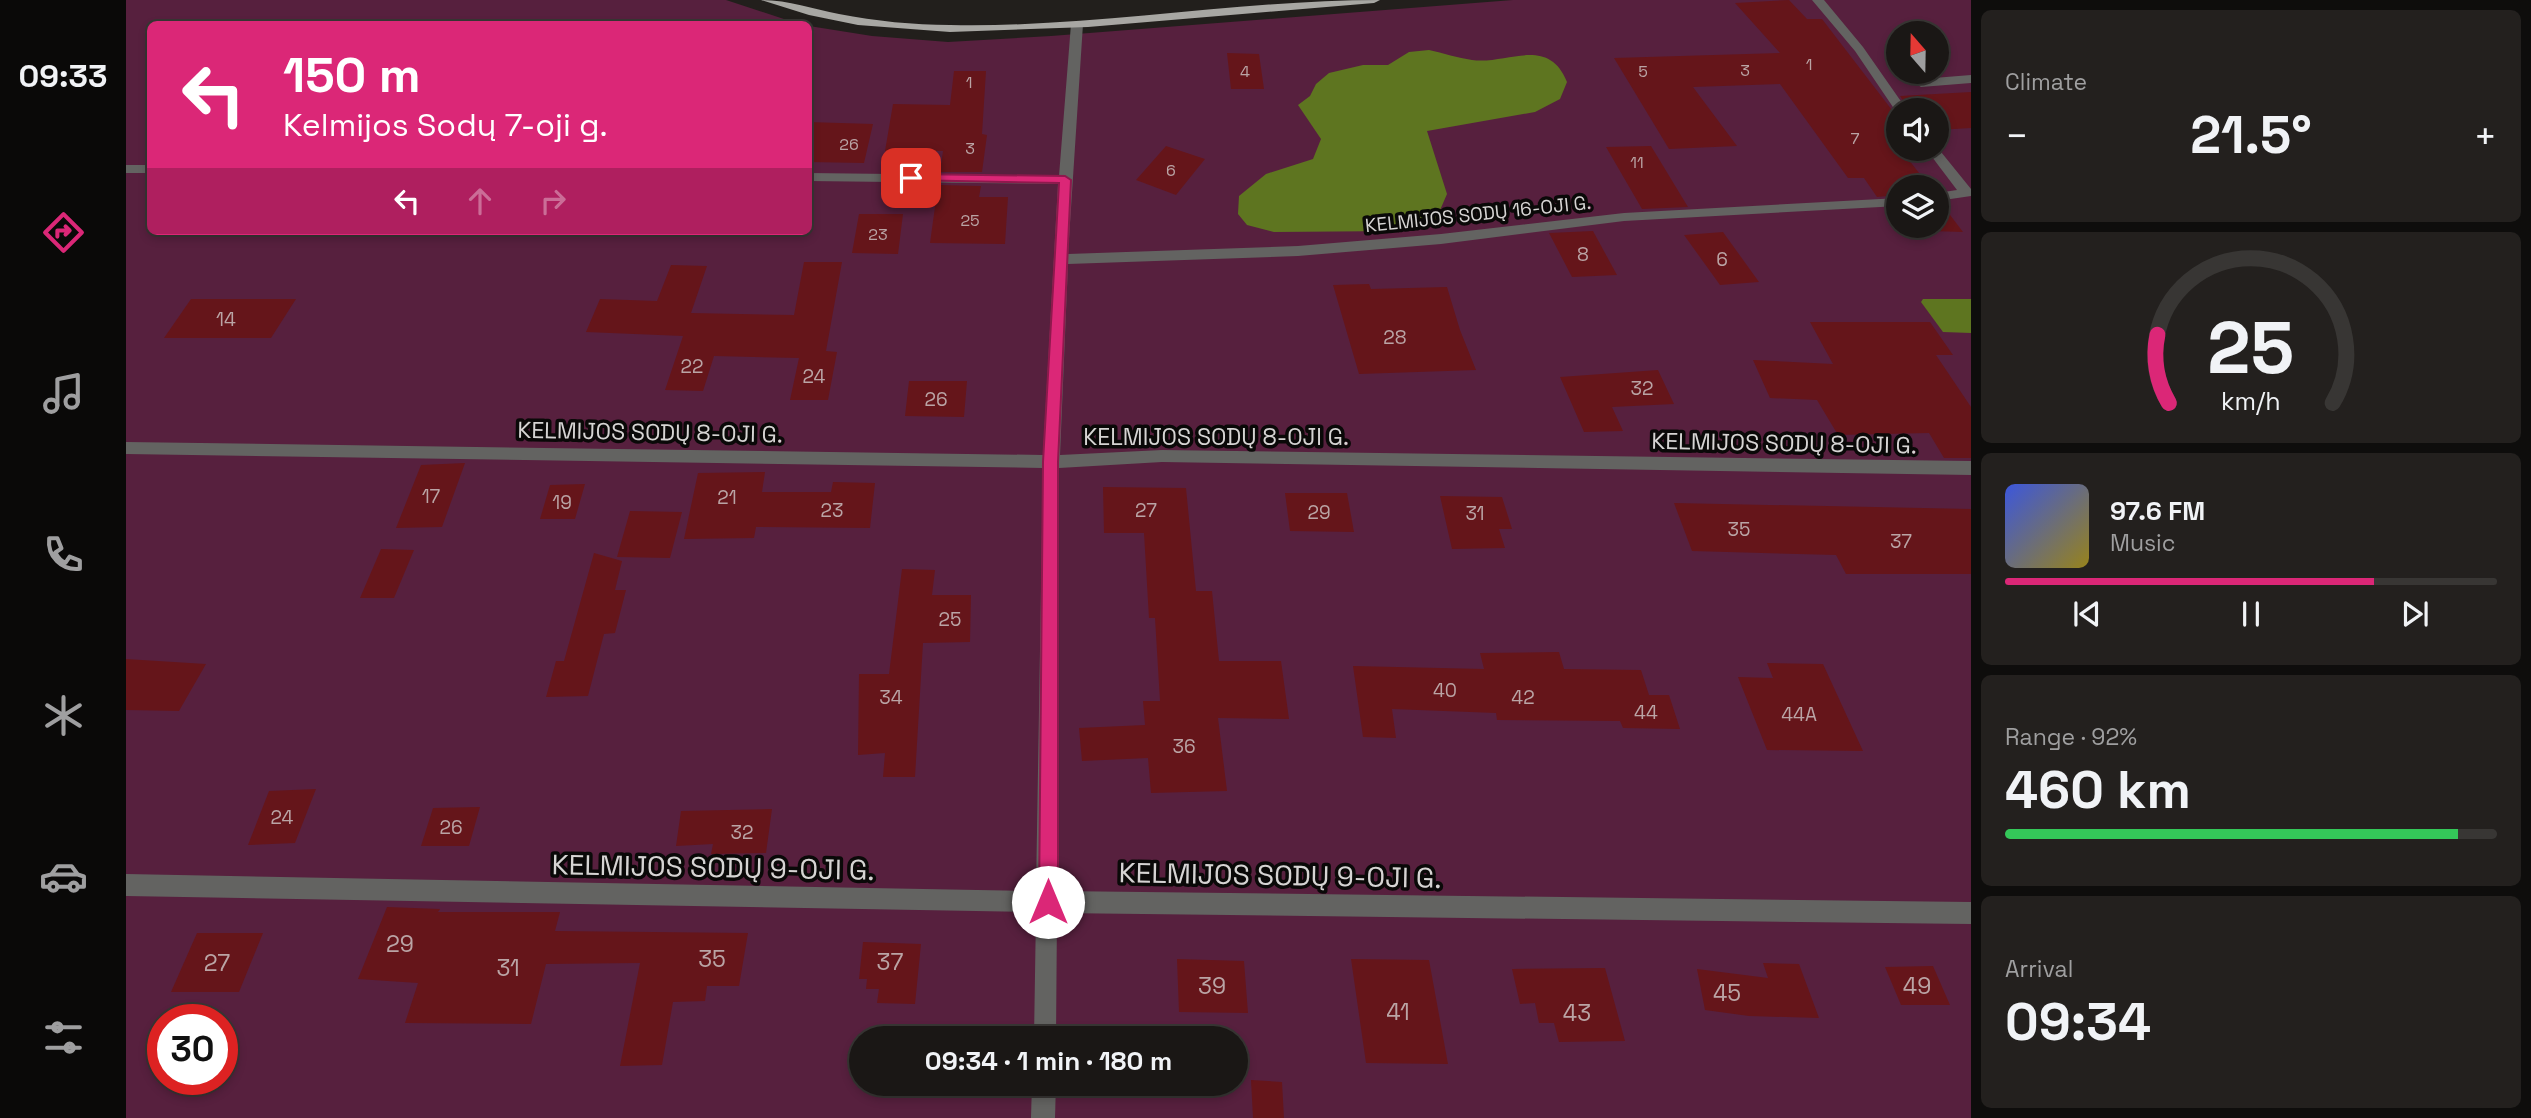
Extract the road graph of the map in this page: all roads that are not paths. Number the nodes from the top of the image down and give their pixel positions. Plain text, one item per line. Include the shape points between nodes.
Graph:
1 (767, 0) edge
2 (1374, 0) edge
3 (1818, 0) edge
4 (1317, 2) edge
5 (1077, 24) junction
6 (1971, 79) edge
7 (1950, 81) edge
8 (1894, 98) edge
9 (1941, 161) edge
10 (126, 169) edge
11 (147, 169) edge
12 (812, 177) edge
13 (1065, 180) junction
14 (1969, 196) edge
15 (1949, 197) edge
16 (1886, 203) edge
17 (1060, 259) junction
18 (126, 448) edge
19 (1051, 462) junction
20 (1971, 468) edge
21 (126, 885) edge
22 (1048, 902) junction
23 (1971, 913) edge
24 (1045, 1026) edge
25 (1044, 1096) edge
26 (1043, 1118) edge

1 - 5 main road via 892,28
2 - 4 main road
3 - 8 street
4 - 5 main road
5 - 13 street
6 - 7 street
9 - 14 street
10 - 11 street
12 - 13 street
13 - 17 street
14 - 15 street
16 - 17 street, KELMIJOS SODŲ 16-OJI G. via 1626,217 1313,250 1168,259
17 - 19 street
18 - 19 street, KELMIJOS SODŲ 8-OJI G.
19 - 20 street, KELMIJOS SODŲ 8-OJI G. via 1162,456
19 - 22 street
21 - 22 street, KELMIJOS SODŲ 9-OJI G.
22 - 23 street, KELMIJOS SODŲ 9-OJI G.
22 - 24 street
25 - 26 street

